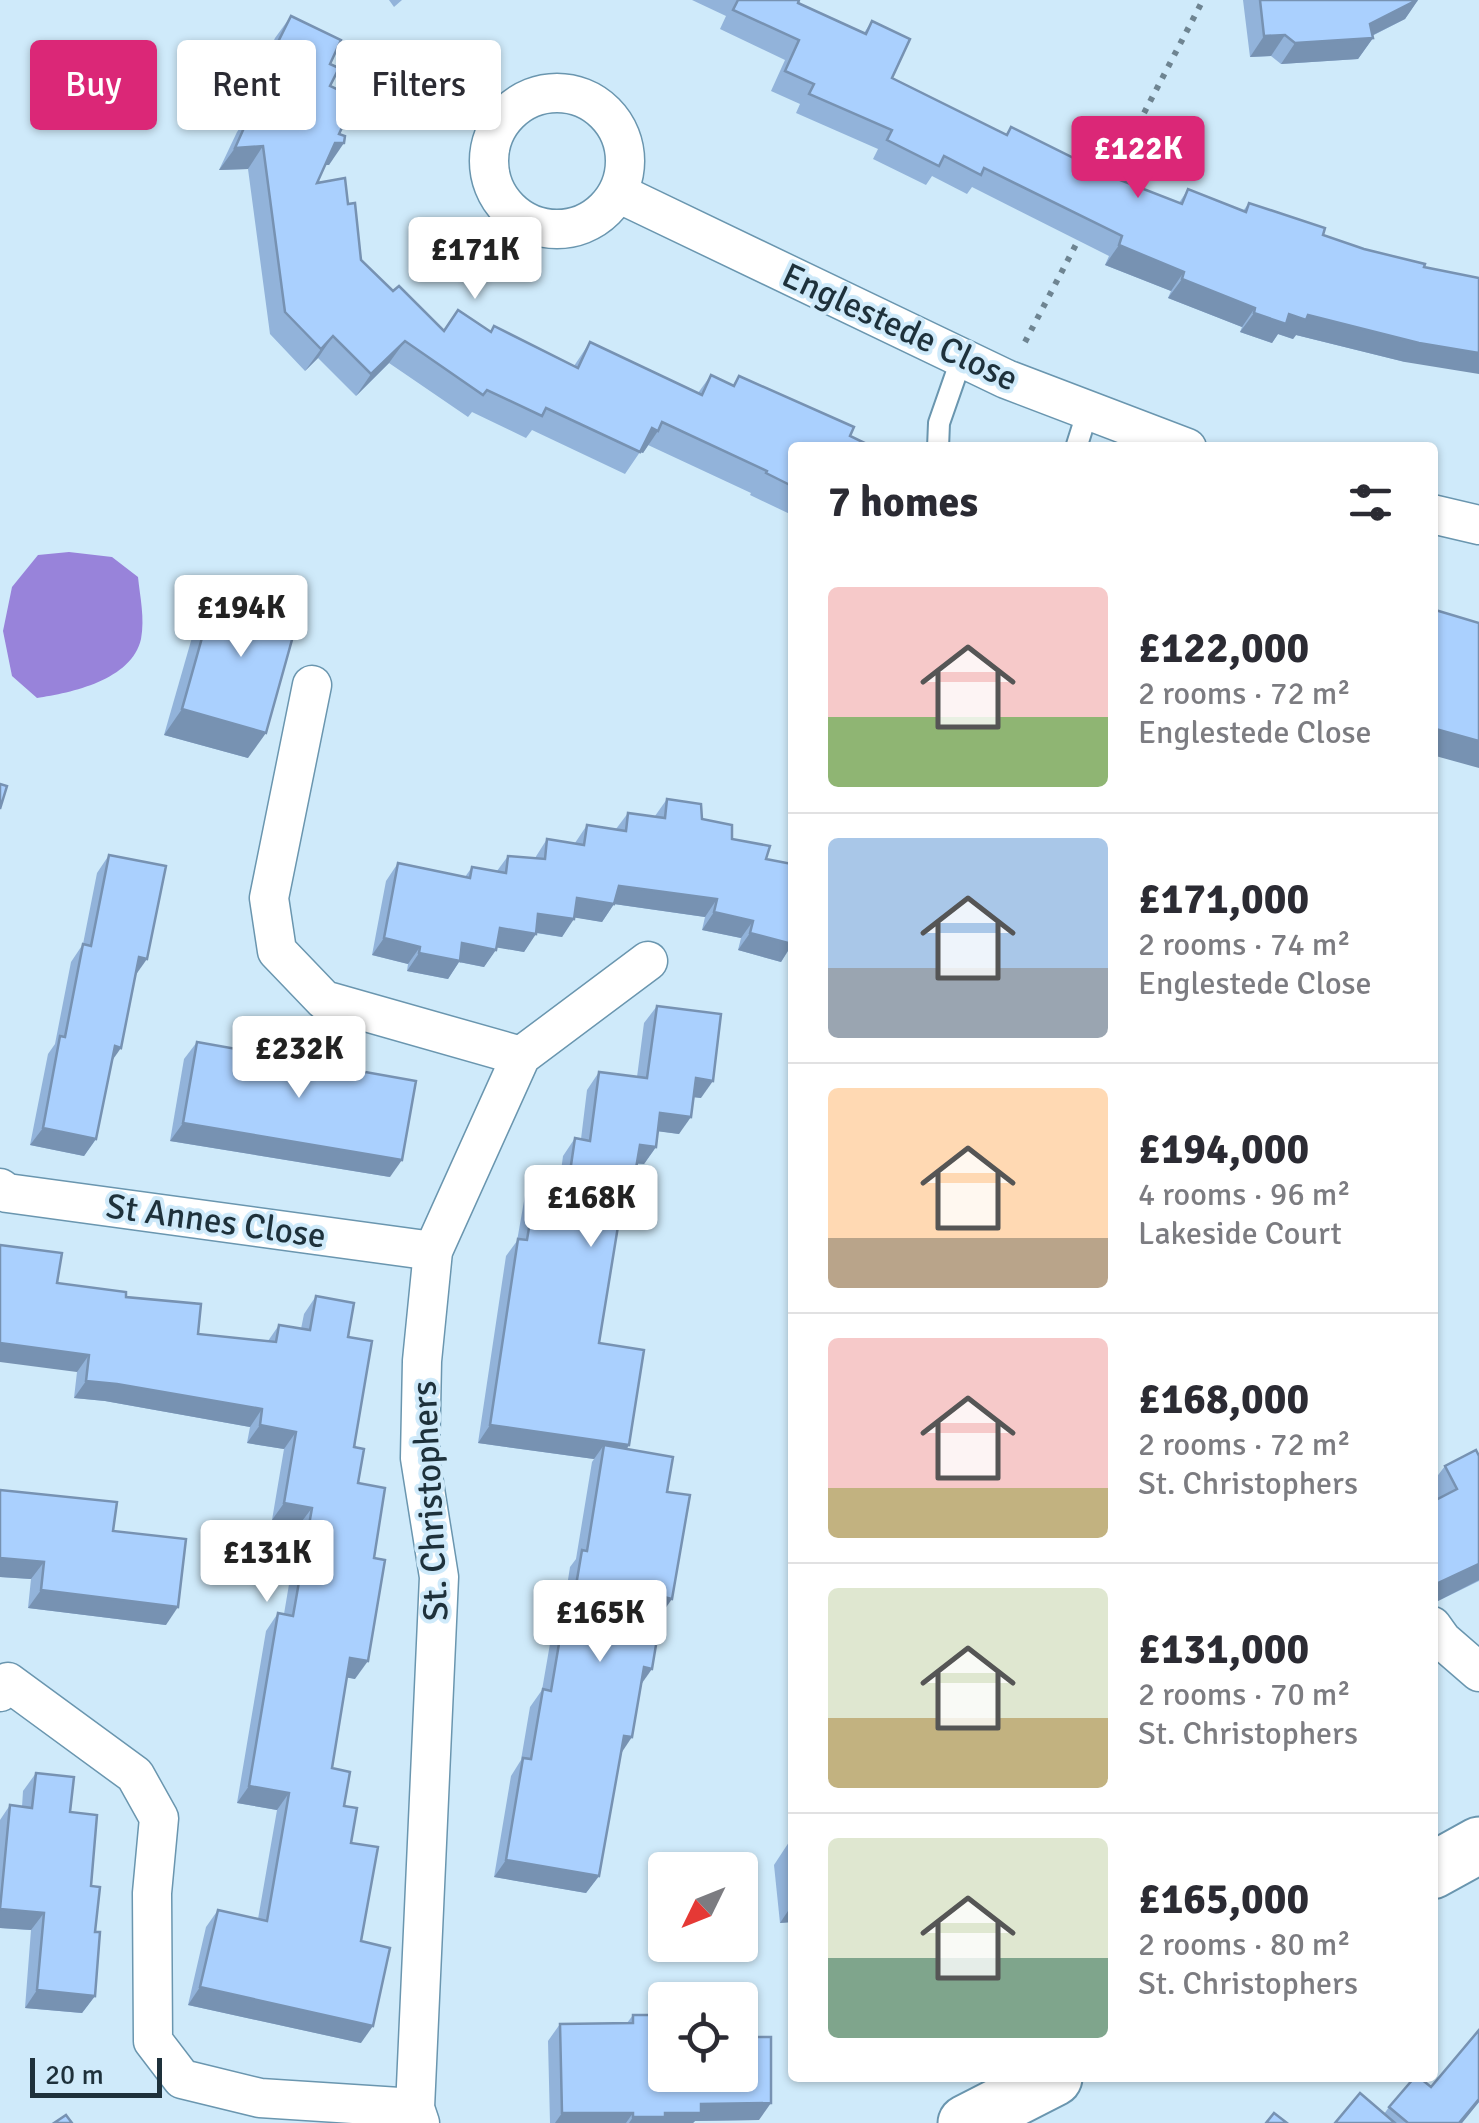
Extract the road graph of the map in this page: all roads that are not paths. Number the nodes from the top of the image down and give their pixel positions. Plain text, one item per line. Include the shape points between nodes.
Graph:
1 (618, 193) dead end
2 (962, 357) junction
3 (1088, 410) junction
4 (938, 442) edge
5 (1078, 442) edge
6 (1171, 442) edge
7 (1438, 515) edge
8 (1479, 525) edge
9 (312, 685) dead end
10 (648, 961) dead end
11 (521, 1056) junction
12 (0, 1188) edge
13 (433, 1250) junction
14 (1438, 1634) edge
15 (1479, 1672) edge
16 (0, 1692) edge
17 (1479, 1844) edge
18 (1438, 1867) edge
19 (1046, 2082) edge
20 (417, 2116) edge
21 (966, 2123) edge

1 - 2 street, Englestede Close
2 - 3 street, Englestede Close
2 - 4 lane
3 - 5 lane
3 - 6 street, Englestede Close
7 - 8 street
9 - 11 street via 269,898 276,952 324,1000
10 - 11 street, St. Christophers
11 - 13 street, St. Christophers
12 - 13 street, St Annes Close
13 - 20 street, St. Christophers via 420,1458 440,1577
14 - 15 street
16 - 20 street via 8,1682 135,1775 159,1818 152,2040 182,2079 260,2098
17 - 18 main road
19 - 21 main road

